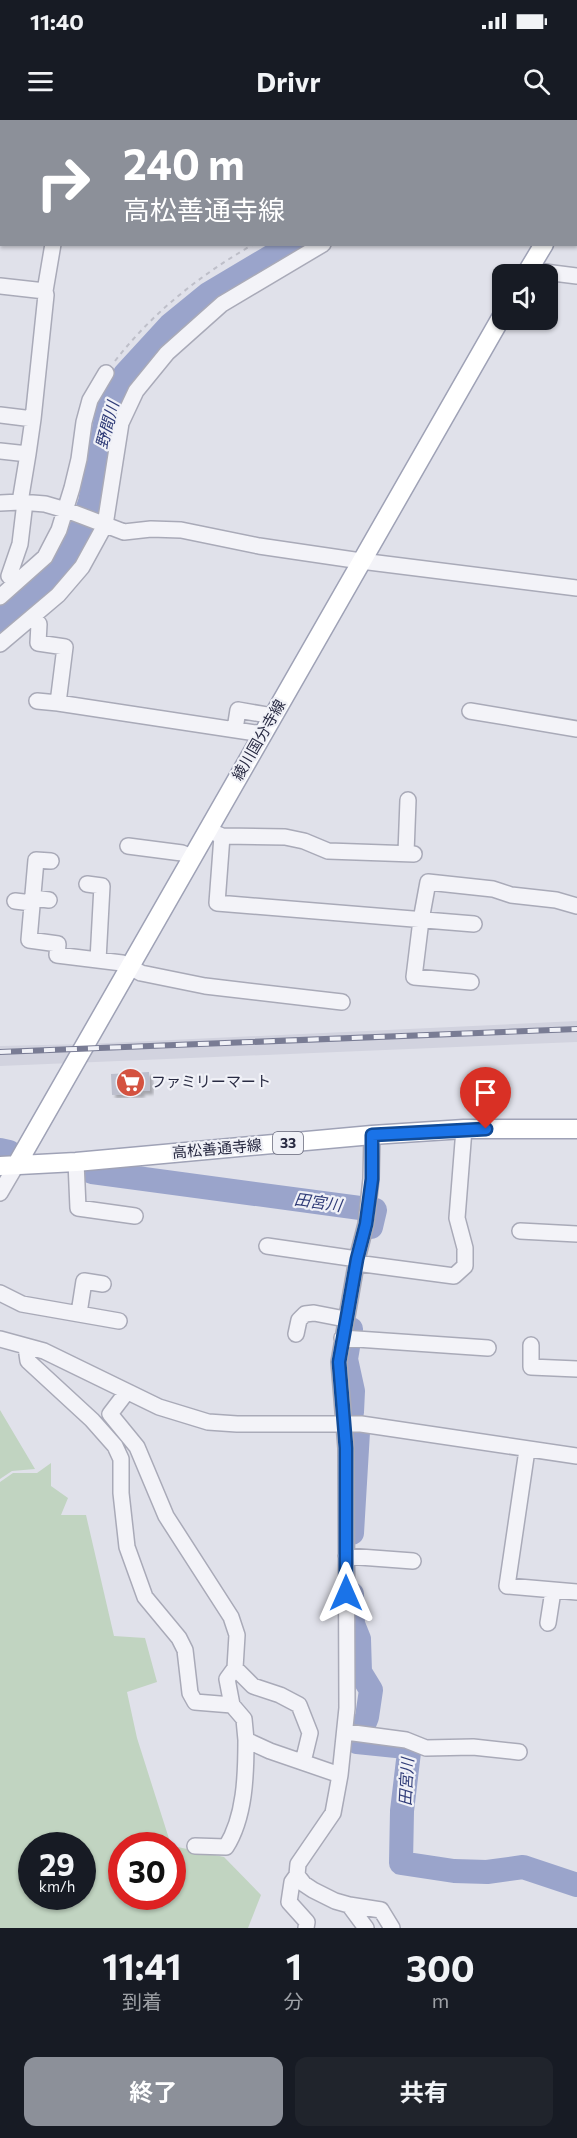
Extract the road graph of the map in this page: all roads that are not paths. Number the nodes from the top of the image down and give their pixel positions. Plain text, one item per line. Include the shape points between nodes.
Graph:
1 (53, 246) edge
2 (320, 246) edge
3 (543, 246) edge
4 (533, 264) edge
5 (558, 274) edge
6 (577, 276) edge
7 (0, 286) edge
8 (45, 291) junction
9 (494, 330) edge
10 (106, 373) road end
11 (0, 415) edge
12 (33, 419) junction
13 (0, 451) edge
14 (28, 454) junction
15 (22, 502) junction
16 (0, 503) edge
17 (67, 510) junction
18 (102, 524) junction
19 (362, 561) junction
20 (4, 585) edge
21 (577, 588) edge
22 (33, 617) junction
23 (0, 644) edge
24 (37, 701) dead end
25 (58, 703) junction
26 (470, 711) dead end
27 (273, 716) junction
28 (235, 729) junction
29 (577, 729) edge
30 (262, 735) junction
31 (408, 800) dead end
32 (215, 833) junction
33 (128, 846) dead end
34 (192, 857) junction
35 (51, 861) dead end
36 (87, 884) dead end
37 (49, 900) dead end
38 (15, 901) dead end
39 (33, 901) junction
40 (577, 906) edge
41 (421, 920) junction
42 (474, 924) dead end
43 (98, 960) junction
44 (130, 967) junction
45 (471, 982) dead end
46 (342, 1002) dead end
47 (577, 1128) edge
48 (464, 1129) junction
49 (372, 1135) junction
50 (76, 1162) junction
51 (9, 1165) edge
52 (0, 1193) edge
53 (135, 1216) dead end
54 (520, 1231) dead end
55 (577, 1234) edge
56 (267, 1246) dead end
57 (360, 1262) junction
58 (103, 1284) dead end
59 (0, 1293) edge
60 (79, 1313) junction
61 (345, 1319) junction
62 (119, 1322) dead end
63 (296, 1334) dead end
64 (349, 1338) junction
65 (0, 1339) edge
66 (531, 1345) dead end
67 (26, 1347) junction
68 (488, 1348) dead end
69 (577, 1369) edge
70 (126, 1393) junction
71 (345, 1423) junction
72 (527, 1450) junction
73 (577, 1456) edge
74 (346, 1556) junction
75 (413, 1561) dead end
76 (553, 1591) junction
77 (577, 1592) edge
78 (548, 1623) dead end
79 (235, 1668) junction
80 (232, 1705) junction
81 (355, 1734) junction
82 (246, 1740) junction
83 (519, 1752) dead end
84 (303, 1762) junction
85 (340, 1774) junction
86 (195, 1846) dead end
87 (297, 1875) junction
88 (349, 1905) junction
89 (306, 1928) edge
90 (366, 1928) edge
91 (392, 1928) edge

1 - 8 street
2 - 18 street via 222,304 166,353 136,391 121,423
3 - 4 main road
5 - 6 street
7 - 8 street
8 - 12 street
9 - 19 main road, 綾川国分寺線
10 - 17 street via 90,400
11 - 12 street
12 - 14 street
13 - 14 street
14 - 15 street
15 - 16 street
15 - 17 street
15 - 20 street via 20,544
17 - 18 street
17 - 20 street via 45,557
18 - 19 street via 124,532 181,530
18 - 22 street via 82,567
19 - 21 street
19 - 27 main road, 綾川国分寺線
22 - 23 street
22 - 25 street via 39,624 38,643 65,647
24 - 25 street
25 - 28 street
26 - 29 street
27 - 28 street via 238,702
27 - 30 main road, 綾川国分寺線
28 - 30 street
30 - 32 main road, 綾川国分寺線
31 - 32 street via 410,854 328,851 285,837
32 - 34 main road, 綾川国分寺線
32 - 41 street via 217,903
33 - 34 street
34 - 44 main road, 綾川国分寺線
35 - 39 street via 36,860
36 - 43 street via 102,886
37 - 39 street
38 - 39 street
39 - 43 street via 29,940 58,944 57,955
40 - 41 street via 493,889 428,882
41 - 42 street
41 - 45 street via 414,977
43 - 44 street
44 - 46 street via 141,973 205,986
44 - 51 main road, 綾川国分寺線
47 - 48 main road, 高松善通寺線 / 33
48 - 49 main road, 高松善通寺線 / 33
48 - 57 street via 457,1218 465,1266 454,1276
49 - 50 main road, 高松善通寺線 / 33
49 - 57 street via 372,1179
50 - 51 main road, 高松善通寺線 / 33
50 - 53 street via 78,1208
51 - 52 street
54 - 55 street
56 - 57 street
57 - 61 street
58 - 60 street via 84,1281
59 - 60 street via 21,1311
60 - 62 street
61 - 63 street via 305,1314 299,1320
61 - 64 street
64 - 68 street
64 - 71 street via 339,1362
65 - 67 street
66 - 69 street via 531,1367
67 - 70 street via 44,1351
67 - 80 street via 28,1361 92,1420 122,1460 127,1547 145,1597 182,1644 195,1702
70 - 71 street via 208,1422
70 - 79 street via 110,1414 137,1447 166,1516 231,1617 237,1635
71 - 72 street
71 - 74 street
72 - 73 street
72 - 76 street via 507,1586
74 - 75 street
74 - 81 street via 347,1708
76 - 77 street
76 - 78 street
79 - 80 street via 227,1679
79 - 84 street via 253,1686 299,1705 310,1733
80 - 82 street via 244,1719
81 - 83 street via 406,1740 426,1748
81 - 85 street
82 - 84 street
82 - 86 street via 246,1772 235,1832 226,1847
84 - 85 street
85 - 87 street via 333,1813 298,1864
87 - 88 street via 313,1890
87 - 89 street via 292,1882 290,1902 307,1922
88 - 90 street
88 - 91 street via 381,1910

